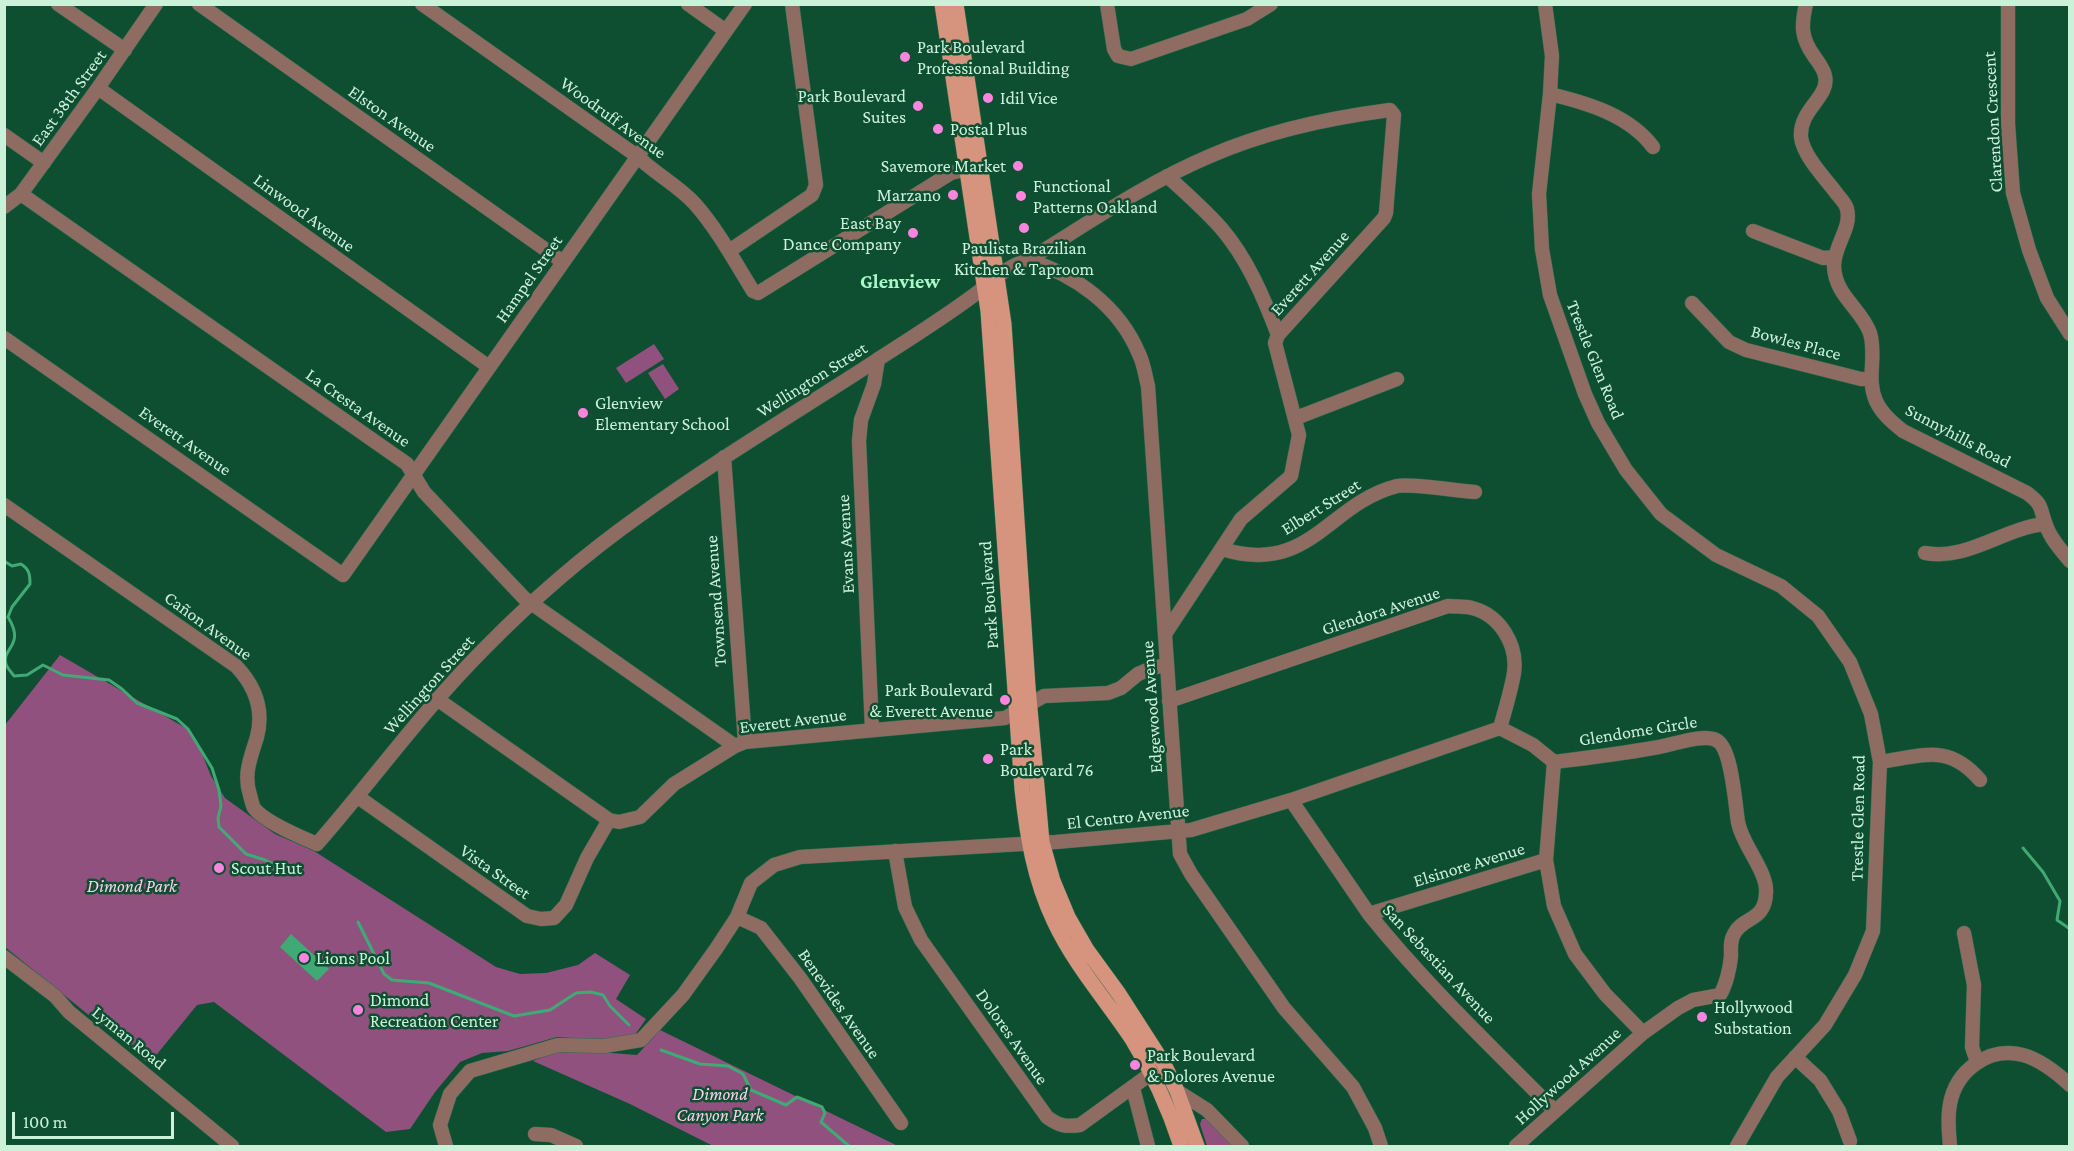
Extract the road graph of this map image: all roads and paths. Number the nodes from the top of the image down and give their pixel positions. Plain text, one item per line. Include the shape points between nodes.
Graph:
1 (58, 4) edge
2 (156, 4) edge
3 (199, 4) edge
4 (422, 4) edge
5 (688, 4) edge
6 (745, 4) edge
7 (792, 4) edge
8 (942, 4) edge
9 (956, 4) edge
10 (1271, 4) edge
11 (1545, 4) edge
12 (1806, 4) edge
13 (2008, 4) edge
14 (1108, 5) edge
15 (726, 31) junction
16 (125, 50) junction
17 (98, 88) junction
18 (1550, 94) junction
19 (1390, 110) joint
20 (4, 135) edge
21 (1653, 147) dead end
22 (637, 156) junction
23 (44, 163) junction
24 (974, 168) junction
25 (1167, 176) junction
26 (21, 194) junction
27 (4, 207) edge
28 (1752, 231) dead end
29 (729, 251) junction
30 (1835, 257) junction
31 (1028, 260) junction
32 (563, 262) junction
33 (998, 276) junction
34 (984, 287) junction
35 (1692, 303) dead end
36 (2070, 334) edge
37 (1278, 335) junction
38 (4, 338) edge
39 (878, 359) junction
40 (489, 367) junction
41 (1398, 379) dead end
42 (1871, 379) junction
43 (1296, 418) junction
44 (724, 457) junction
45 (414, 475) junction
46 (1475, 492) dead end
47 (4, 505) edge
48 (2045, 524) junction
49 (1222, 549) junction
50 (1925, 554) dead end
51 (2070, 561) edge
52 (343, 575) joint
53 (532, 603) junction
54 (1165, 634) junction
55 (1166, 665) junction
56 (437, 699) junction
57 (1168, 701) junction
58 (1023, 707) junction
59 (1500, 728) junction
60 (872, 729) junction
61 (740, 744) junction
62 (1554, 762) junction
63 (1880, 762) junction
64 (1980, 780) dead end
65 (358, 797) junction
66 (1291, 800) junction
67 (609, 820) junction
68 (1178, 830) junction
69 (1035, 843) junction
70 (317, 844) joint
71 (896, 851) junction
72 (1546, 860) junction
73 (1369, 914) junction
74 (737, 916) junction
75 (1964, 933) dead end
76 (4, 957) edge
77 (1643, 1033) junction
78 (1795, 1057) junction
79 (1977, 1062) junction
80 (1158, 1069) junction
81 (2070, 1085) edge
82 (1133, 1088) junction
83 (1177, 1091) junction
84 (1555, 1111) junction
85 (901, 1123) dead end
86 (535, 1134) dead end
87 (1850, 1141) dead end
88 (232, 1146) edge
89 (446, 1146) edge
90 (576, 1146) edge
91 (1148, 1146) edge
92 (1181, 1146) edge
93 (1197, 1146) edge
94 (1242, 1146) edge
95 (1381, 1146) edge
96 (1516, 1146) edge
97 (1737, 1146) edge
98 (1950, 1146) edge

1 - 16 street
2 - 16 street, East 38th Street
3 - 32 street, Elston Avenue
4 - 22 street, Woodruff Avenue
5 - 15 street
6 - 15 street, Hampel Street
7 - 29 street via 816,185 812,195
8 - 24 main road, Park Boulevard
9 - 24 main road, Park Boulevard
10 - 14 street via 1247,19 1131,59 1118,56 1114,49
11 - 18 street, Trestle Glen Road via 1552,56
12 - 30 street, Sunnyhills Road via 1803,36 1826,81 1804,117 1801,140 1847,207 1846,229
13 - 36 street, Clarendon Crescent via 2008,124 2013,193 2047,298
15 - 22 street, Hampel Street
16 - 17 street, East 38th Street
17 - 23 street, East 38th Street
17 - 40 street, Linwood Avenue
18 - 21 street via 1604,111 1645,136
18 - 63 street, Trestle Glen Road via 1539,194 1542,249 1550,295 1599,423 1626,470 1661,514 1716,555 1781,586 1818,616 1850,662 1871,714
19 - 25 street, Wellington Street via 1304,124 1255,138
19 - 37 street, Everett Avenue via 1394,115 1384,218
20 - 23 street
22 - 29 street, Woodruff Avenue via 696,205
22 - 32 street, Hampel Street
23 - 26 street, East 38th Street
24 - 29 street, Woodruff Avenue via 951,173 758,293
24 - 33 main road, Park Boulevard
24 - 34 main road, Park Boulevard
25 - 31 street, Wellington Street
25 - 37 street via 1222,230 1249,270
26 - 27 street, East 38th Street
26 - 45 street, La Cresta Avenue via 407,464
28 - 30 street via 1823,258
30 - 42 street, Sunnyhills Road via 1839,288 1870,333
31 - 33 street, Wellington Street via 1012,264
31 - 54 street, Edgewood Avenue via 1070,277 1092,292 1129,333 1141,356 1148,386
32 - 40 street, Hampel Street
33 - 34 street, Wellington Street
33 - 58 main road, Park Boulevard via 1008,378
34 - 39 street, Wellington Street
34 - 58 main road, Park Boulevard
35 - 42 street, Bowles Place via 1729,342 1746,350
37 - 43 street, Everett Avenue via 1275,343
38 - 52 street, Everett Avenue
39 - 44 street, Wellington Street
39 - 60 street, Evans Avenue via 859,441
40 - 45 street, Hampel Street
41 - 43 street
42 - 48 street, Sunnyhills Road via 1876,401 1891,421 1903,431 2027,493 2038,501
43 - 49 street, Everett Avenue via 1299,435 1291,476 1241,519
44 - 53 street, Wellington Street via 638,517
44 - 61 street, Townsend Avenue
45 - 52 street, Hampel Street
45 - 53 street, La Cresta Avenue via 424,492
46 - 49 street, Elbert Street via 1400,486 1368,496 1295,548 1262,556
47 - 70 street, Cañon Avenue via 244,674 260,708 258,734 248,765 247,786 254,808 281,828
48 - 50 street via 2029,526 1956,554
48 - 51 street, Sunnyhills Road
49 - 54 street, Everett Avenue
53 - 56 street, Wellington Street
53 - 61 street, La Cresta Avenue
54 - 55 street, Edgewood Avenue
55 - 57 street, Edgewood Avenue
55 - 58 street, Everett Avenue via 1138,674 1108,693 1044,696
56 - 65 street, Wellington Street
56 - 67 street
57 - 59 street, Glendora Avenue via 1448,606 1471,607 1496,621 1512,645 1514,670
57 - 68 street, Edgewood Avenue
58 - 60 street, Everett Avenue via 1005,718
58 - 69 main road, Park Boulevard
59 - 62 street via 1533,745
59 - 66 street, El Centro Avenue
60 - 61 street, Everett Avenue
61 - 67 street, Everett Avenue via 674,784 640,817
62 - 72 street
62 - 77 street, Glendome Circle via 1709,738 1718,740 1725,748 1738,826 1767,891 1764,906 1756,917 1735,931 1725,987 1720,995 1693,1000
63 - 64 street via 1934,754 1953,757 1970,767
63 - 78 street, Trestle Glen Road via 1872,931 1855,975 1825,1025
65 - 67 street, Vista Street via 527,916 541,919 554,918 566,905
65 - 70 street, Wellington Street
66 - 68 street, El Centro Avenue via 1191,830
66 - 73 street, San Sebastian Avenue
68 - 69 street, El Centro Avenue
68 - 95 street, Edgewood Avenue via 1180,854 1191,874 1284,1008 1353,1087
69 - 71 street, El Centro Avenue
69 - 80 main road, Park Boulevard via 1035,872 1055,923 1072,954
71 - 74 street, El Centro Avenue via 800,857 774,865 751,883
71 - 82 street, Dolores Avenue via 905,907 921,940 1047,1117 1066,1127 1080,1125
72 - 73 street, Elsinore Avenue
72 - 77 street via 1554,906 1575,954 1605,994
73 - 84 street, San Sebastian Avenue via 1416,971
74 - 85 street, Benevides Avenue via 761,928
74 - 89 street, El Centro Avenue via 683,995 641,1040 604,1046 558,1045 470,1071 450,1094 440,1125
75 - 79 street via 1974,985 1972,1047
76 - 88 street, Lyman Road
77 - 84 street, Hollywood Avenue
78 - 87 street via 1820,1080 1839,1111
78 - 97 street, Trestle Glen Road via 1778,1077
79 - 81 street via 2003,1053 2021,1054 2038,1061
79 - 98 street via 1963,1074 1950,1102
80 - 82 street, Dolores Avenue
80 - 83 main road, Park Boulevard
80 - 92 main road, Park Boulevard
82 - 91 street
83 - 93 main road, Park Boulevard
83 - 94 street via 1207,1110
84 - 96 street, Hollywood Avenue
86 - 90 street via 551,1135

